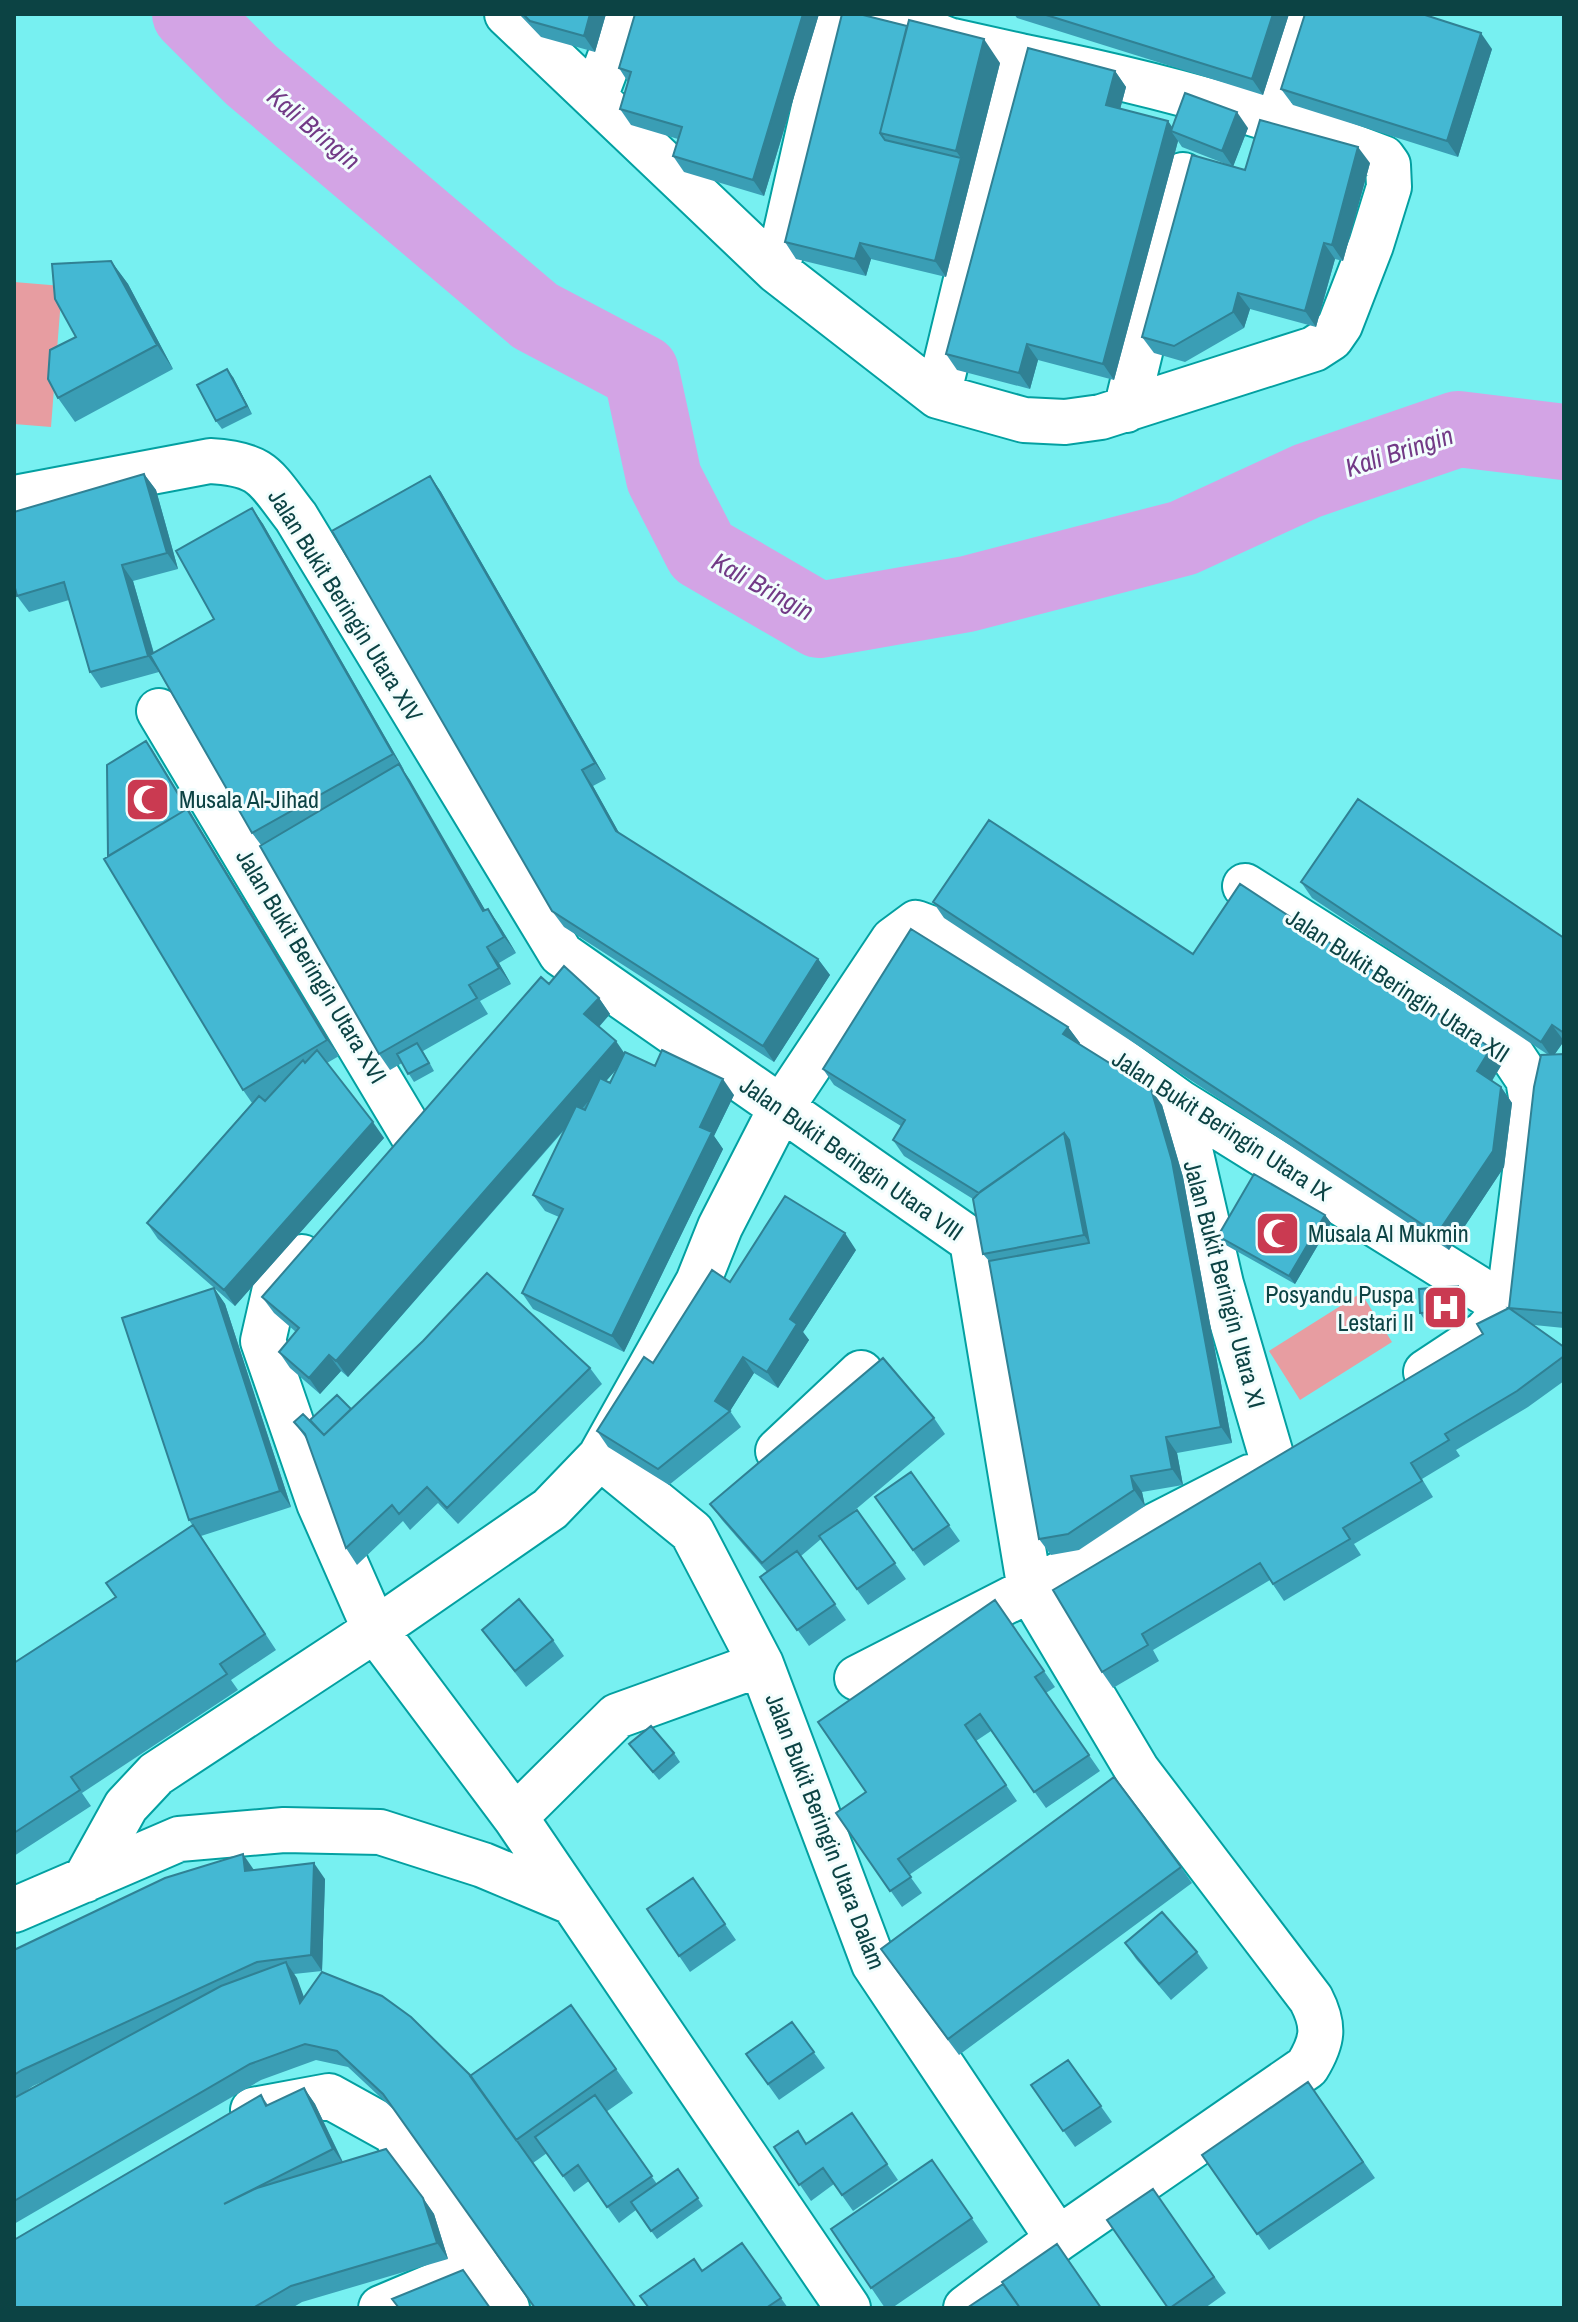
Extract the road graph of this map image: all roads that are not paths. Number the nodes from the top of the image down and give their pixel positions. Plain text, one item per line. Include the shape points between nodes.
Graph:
1 (507, 14) edge
2 (626, 14) edge
3 (835, 14) edge
4 (884, 14) edge
5 (1299, 14) edge
6 (1020, 56) junction
7 (595, 97) junction
8 (1264, 114) junction
9 (1183, 175) edge
10 (777, 271) junction
11 (938, 396) junction
12 (1126, 410) junction
13 (14, 498) edge
14 (159, 711) dead end
15 (1245, 886) edge
16 (561, 954) junction
17 (532, 991) edge
18 (444, 1102) edge
19 (1179, 1102) junction
20 (781, 1108) junction
21 (415, 1139) junction
22 (383, 1172) edge
23 (329, 1228) edge
24 (1508, 1307) junction
25 (861, 1373) edge
26 (1395, 1394) edge
27 (1315, 1442) edge
28 (600, 1457) junction
29 (1274, 1465) junction
30 (692, 1532) junction
31 (1030, 1590) junction
32 (375, 1630) junction
33 (761, 1664) junction
34 (857, 1678) dead end
35 (1137, 1770) junction
36 (1099, 1798) edge
37 (515, 1817) junction
38 (85, 1880) junction
39 (569, 1901) junction
40 (14, 1910) edge
41 (912, 1936) edge
42 (874, 1964) junction
43 (221, 2125) edge
44 (1058, 2239) junction
45 (478, 2267) junction
46 (381, 2308) edge
47 (507, 2308) edge
48 (848, 2308) edge
49 (966, 2308) edge

1 - 7 street
2 - 7 street
3 - 10 street
4 - 6 street via 948,40
5 - 8 street
6 - 8 street
6 - 11 street
7 - 10 street
8 - 12 street via 1383,158 1388,165 1389,187 1340,325 1314,349
9 - 12 street
10 - 11 street
11 - 12 street via 1024,420 1065,422
13 - 16 street, Jalan Bukit Beringin Utara XIV via 210,461 243,463 266,478 296,517
14 - 21 street, Jalan Bukit Beringin Utara XVI
15 - 24 street, Jalan Bukit Beringin Utara XII via 1512,1055 1528,1079 1533,1108
16 - 17 street
16 - 20 street, Jalan Bukit Beringin Utara VIII
18 - 21 street
19 - 20 street, Jalan Bukit Beringin Utara IX via 943,933 916,923 893,940
19 - 24 street, Jalan Bukit Beringin Utara IX
19 - 29 street, Jalan Bukit Beringin Utara XI via 1221,1284
20 - 28 street via 698,1282
20 - 31 street, Jalan Bukit Beringin Utara VIII via 972,1241
21 - 22 street
23 - 32 street via 276,1284 263,1341 319,1503
24 - 26 street via 1485,1333
25 - 30 street
27 - 29 street
28 - 30 street
28 - 32 street via 550,1509
29 - 31 street
30 - 33 street, Jalan Bukit Beringin Utara Dalam
31 - 34 street
31 - 35 street
32 - 37 street
32 - 38 street via 156,1774 126,1806
33 - 37 street via 617,1716
33 - 42 street, Jalan Bukit Beringin Utara Dalam
35 - 36 street
35 - 44 street via 1311,1999 1322,2020 1321,2044 1307,2067
37 - 39 street
38 - 39 street via 179,1839 284,1830 380,1832 483,1865
38 - 40 street
39 - 48 street
41 - 42 street
42 - 44 street, Jalan Bukit Beringin Utara Dalam
43 - 45 street via 262,2106 329,2096 394,2132
44 - 49 street
45 - 46 street
45 - 47 street

